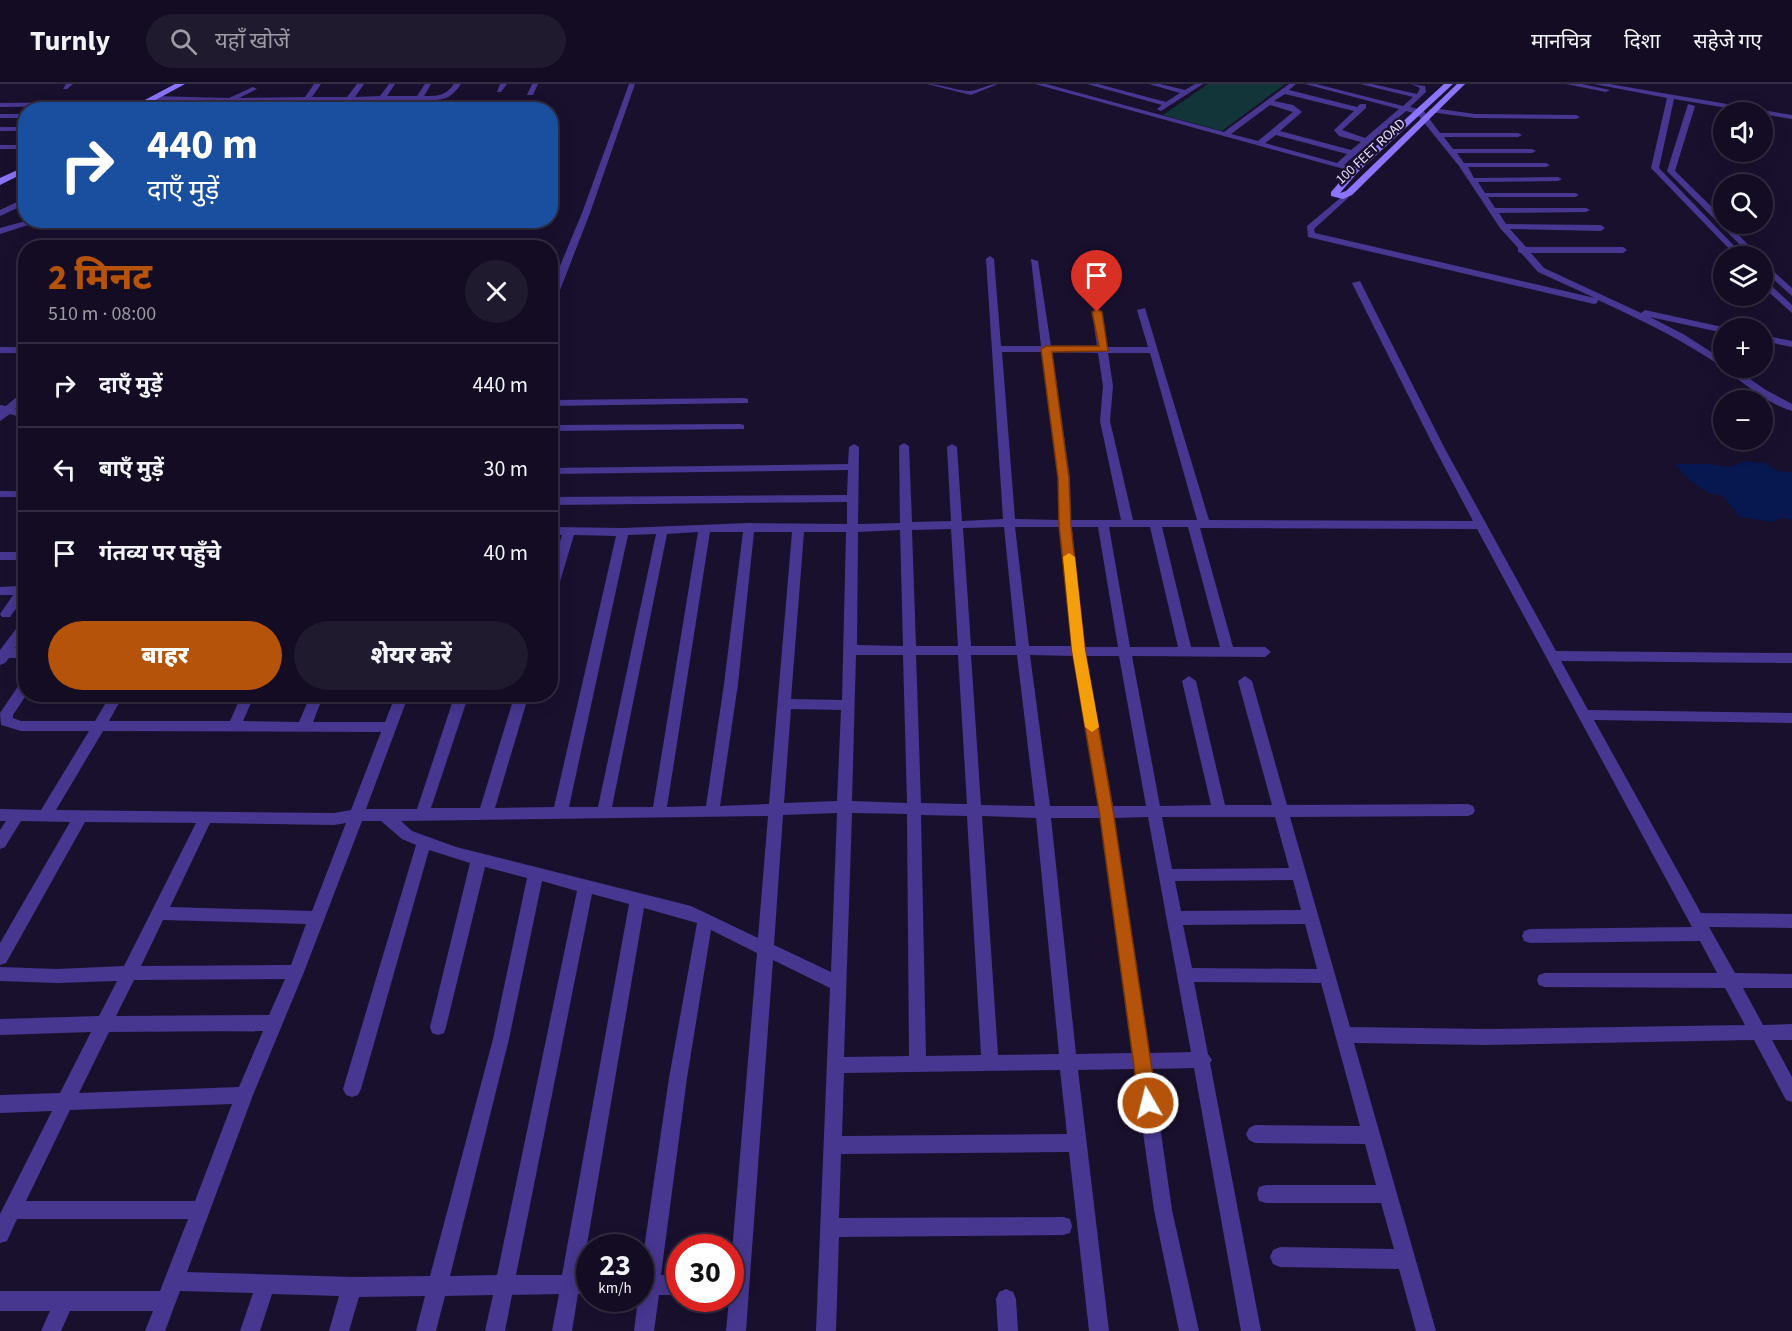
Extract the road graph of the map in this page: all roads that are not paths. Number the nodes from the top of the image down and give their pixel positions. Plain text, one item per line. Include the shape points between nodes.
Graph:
1 (182, 84) edge
2 (192, 84) edge
3 (318, 84) edge
4 (361, 84) edge
5 (392, 84) edge
6 (428, 84) edge
7 (458, 84) edge
8 (535, 84) edge
9 (632, 84) edge
10 (930, 84) edge
11 (995, 84) edge
12 (1042, 84) edge
13 (1088, 84) edge
14 (1200, 84) edge
15 (1293, 84) edge
16 (1308, 84) edge
17 (1363, 84) edge
18 (1414, 84) edge
19 (1449, 84) edge
20 (1461, 84) edge
21 (1569, 84) edge
22 (1597, 84) edge
23 (1158, 85) edge
24 (1331, 86) edge
25 (253, 89) dead end
26 (1283, 91) junction
27 (530, 93) dead end
28 (1071, 93) junction
29 (1187, 93) junction
30 (1417, 96) junction
31 (157, 99) junction
32 (304, 99) junction
33 (352, 99) junction
34 (384, 99) junction
35 (419, 99) junction
36 (1370, 99) junction
37 (1671, 99) junction
38 (227, 100) junction
39 (265, 100) joint
40 (150, 102) edge
41 (153, 102) edge
42 (223, 102) edge
43 (301, 102) edge
44 (350, 102) edge
45 (383, 102) edge
46 (417, 102) edge
47 (1268, 102) junction
48 (0, 105) edge
49 (1168, 105) junction
50 (1691, 105) junction
51 (18, 106) edge
52 (1405, 107) junction
53 (1713, 109) edge
54 (1359, 110) junction
55 (1433, 110) junction
56 (1423, 115) junction
57 (0, 116) edge
58 (18, 116) edge
59 (1152, 116) junction
60 (1576, 117) dead end
61 (1792, 117) edge
62 (1773, 120) edge
63 (1792, 123) edge
64 (8, 129) edge
65 (1274, 132) junction
66 (1225, 135) junction
67 (1439, 135) junction
68 (1518, 135) dead end
69 (0, 136) edge
70 (1367, 141) junction
71 (1260, 144) junction
72 (0, 147) edge
73 (18, 147) edge
74 (1451, 151) junction
75 (1532, 151) dead end
76 (1353, 153) junction
77 (1339, 165) junction
78 (1462, 165) junction
79 (1546, 165) dead end
80 (18, 166) edge
81 (1355, 170) junction
82 (18, 172) edge
83 (0, 175) edge
84 (1558, 179) dead end
85 (1471, 180) junction
86 (0, 182) edge
87 (1482, 195) junction
88 (1575, 195) dead end
89 (1345, 196) junction
90 (18, 205) edge
91 (1586, 210) dead end
92 (1493, 211) junction
93 (0, 213) edge
94 (18, 226) edge
95 (1503, 226) junction
96 (1601, 228) dead end
97 (0, 231) edge
98 (1730, 246) edge
99 (1745, 246) edge
100 (1521, 250) junction
101 (1623, 250) dead end
102 (990, 259) dead end
103 (1034, 261) dead end
104 (1773, 275) edge
105 (558, 283) edge
106 (1357, 283) dead end
107 (1773, 291) edge
108 (1792, 293) edge
109 (1624, 308) junction
110 (1142, 310) dead end
111 (1792, 310) edge
112 (1097, 312) dead end
113 (1713, 328) edge
114 (1773, 340) edge
115 (1792, 344) edge
116 (997, 349) junction
117 (1046, 349) junction
118 (1104, 349) junction
119 (0, 350) edge
120 (18, 350) edge
121 (1153, 350) junction
122 (1713, 357) edge
123 (1742, 378) edge
124 (18, 399) edge
125 (744, 401) dead end
126 (558, 402) edge
127 (1792, 408) edge
128 (3, 412) edge
129 (18, 415) edge
130 (740, 427) dead end
131 (558, 428) edge
132 (904, 446) dead end
133 (854, 447) dead end
134 (952, 447) dead end
135 (853, 467) junction
136 (558, 471) edge
137 (0, 494) edge
138 (18, 494) edge
139 (853, 498) junction
140 (558, 501) edge
141 (1008, 523) junction
142 (1199, 523) junction
143 (1128, 524) junction
144 (1155, 524) junction
145 (956, 525) junction
146 (1065, 525) junction
147 (1103, 525) junction
148 (1482, 525) junction
149 (908, 526) junction
150 (705, 528) junction
151 (749, 528) junction
152 (798, 528) junction
153 (853, 528) junction
154 (558, 531) edge
155 (662, 531) junction
156 (569, 532) junction
157 (623, 532) junction
158 (0, 556) edge
159 (18, 556) edge
160 (558, 568) edge
161 (18, 588) edge
162 (0, 591) edge
163 (18, 596) edge
164 (6, 614) dead end
165 (18, 635) edge
166 (850, 650) junction
167 (909, 650) junction
168 (964, 650) junction
169 (1023, 650) junction
170 (1078, 650) junction
171 (1124, 652) junction
172 (1186, 652) junction
173 (1228, 652) junction
174 (1265, 652) dead end
175 (18, 654) edge
176 (2, 656) edge
177 (1552, 656) junction
178 (1792, 658) edge
179 (1189, 681) dead end
180 (1245, 681) dead end
181 (18, 697) edge
182 (113, 702) edge
183 (245, 702) edge
184 (315, 702) edge
185 (400, 702) edge
186 (459, 702) edge
187 (520, 702) edge
188 (784, 704) junction
189 (849, 705) junction
190 (1585, 716) junction
191 (1792, 718) edge
192 (98, 727) junction
193 (234, 727) junction
194 (304, 727) junction
195 (391, 727) junction
196 (844, 807) junction
197 (776, 809) junction
198 (914, 809) junction
199 (975, 809) junction
200 (1106, 810) junction
201 (1219, 810) junction
202 (1281, 810) junction
203 (1468, 810) dead end
204 (1155, 811) junction
205 (603, 812) junction
206 (660, 812) junction
207 (712, 812) junction
208 (1043, 812) junction
209 (486, 813) junction
210 (560, 813) junction
211 (0, 815) edge
212 (17, 815) junction
213 (357, 815) junction
214 (422, 815) junction
215 (45, 816) junction
216 (386, 816) junction
217 (80, 817) junction
218 (206, 819) junction
219 (424, 842) junction
220 (0, 843) edge
221 (478, 859) junction
222 (536, 873) junction
223 (1299, 874) junction
224 (1167, 875) junction
225 (586, 886) junction
226 (638, 898) junction
227 (159, 913) junction
228 (1312, 917) junction
229 (317, 918) junction
230 (1176, 918) junction
231 (705, 920) junction
232 (1697, 920) junction
233 (1792, 921) edge
234 (1705, 934) junction
235 (1530, 936) dead end
236 (766, 949) junction
237 (0, 958) edge
238 (296, 972) junction
239 (129, 973) junction
240 (0, 974) edge
241 (1187, 975) junction
242 (1328, 976) junction
243 (1545, 980) dead end
244 (1729, 981) junction
245 (1792, 981) edge
246 (838, 984) junction
247 (274, 1023) junction
248 (105, 1024) junction
249 (0, 1027) edge
250 (438, 1027) dead end
251 (1756, 1032) junction
252 (1792, 1032) edge
253 (1344, 1035) junction
254 (1203, 1059) junction
255 (1142, 1061) junction
256 (990, 1062) junction
257 (1068, 1062) junction
258 (918, 1064) junction
259 (836, 1065) junction
260 (352, 1089) dead end
261 (1792, 1094) edge
262 (244, 1095) junction
263 (65, 1102) junction
264 (0, 1104) edge
265 (1255, 1134) dead end
266 (1370, 1135) junction
267 (1077, 1143) junction
268 (833, 1145) junction
269 (1266, 1194) dead end
270 (1387, 1194) junction
271 (12, 1210) junction
272 (201, 1210) junction
273 (1063, 1226) dead end
274 (830, 1228) junction
275 (0, 1234) edge
276 (588, 1234) edge
277 (653, 1234) edge
278 (740, 1234) edge
279 (1280, 1257) dead end
280 (1404, 1259) junction
281 (174, 1281) junction
282 (266, 1284) junction
283 (504, 1284) junction
284 (576, 1284) edge
285 (437, 1286) junction
286 (352, 1287) junction
287 (576, 1294) edge
288 (1006, 1299) dead end
289 (0, 1301) edge
290 (166, 1301) junction
291 (64, 1302) junction
292 (644, 1312) edge
293 (736, 1312) edge
294 (51, 1331) edge
295 (155, 1331) edge
296 (250, 1331) edge
297 (339, 1331) edge
298 (426, 1331) edge
299 (495, 1331) edge
300 (562, 1331) edge
301 (644, 1331) edge
302 (736, 1331) edge
303 (826, 1331) edge
304 (1008, 1331) edge
305 (1099, 1331) edge
306 (1190, 1331) edge
307 (1251, 1331) edge
308 (1426, 1331) edge

1 - 31 street
2 - 31 street
3 - 32 street
4 - 33 street
5 - 34 street
6 - 35 street
7 - 35 street via 447,98
8 - 27 street
9 - 105 street
10 - 11 street via 971,93
12 - 28 street
13 - 28 street
13 - 49 street
14 - 29 street
15 - 26 street
16 - 24 street
17 - 30 street
18 - 30 street via 1424,89
19 - 56 street, 100 FEET ROAD
20 - 55 street, 100 FEET ROAD
21 - 37 street
22 - 37 street
23 - 29 street
24 - 36 street
25 - 38 street
26 - 47 street
26 - 54 street
28 - 59 street
29 - 49 street
30 - 52 street
31 - 38 street
31 - 40 street
31 - 41 street
32 - 33 street
32 - 39 street
32 - 43 street
33 - 34 street
33 - 44 street
34 - 35 street
34 - 45 street
35 - 46 street
36 - 52 street
36 - 54 street
37 - 50 street
37 - 61 street
37 - 98 street via 1655,168
38 - 39 street
38 - 42 street
47 - 65 street via 1298,112
47 - 66 street
48 - 51 street
49 - 59 street
50 - 53 street
50 - 99 street via 1671,171
52 - 56 street
52 - 70 street
54 - 70 street via 1338,128 1339,132
55 - 56 street, 100 FEET ROAD
55 - 60 street via 1475,116
56 - 67 street
56 - 81 street, 100 FEET ROAD
56 - 89 street, 100 FEET ROAD
57 - 58 street
59 - 66 street
62 - 63 street
64 - 69 street
65 - 71 street
65 - 76 street
66 - 71 street
67 - 68 street
67 - 74 street
70 - 76 street
71 - 77 street
72 - 73 street
74 - 75 street
74 - 78 street
76 - 77 street
77 - 81 street
78 - 79 street
78 - 85 street
80 - 83 street
81 - 89 street, 100 FEET ROAD via 1333,193
82 - 86 street
84 - 85 street
85 - 87 street
87 - 88 street
87 - 92 street
89 - 109 street via 1310,228 1311,235
90 - 93 street
91 - 92 street
92 - 95 street
94 - 97 street
95 - 96 street
95 - 100 street
100 - 101 street
100 - 109 street via 1550,276
102 - 116 street
103 - 117 street
104 - 108 street
106 - 148 street
107 - 111 street
109 - 113 street
109 - 122 street
110 - 121 street
112 - 118 street
114 - 115 street
116 - 117 street
116 - 141 street
117 - 118 street
117 - 146 street via 1064,478
118 - 121 street
118 - 143 street via 1108,386 1105,422
119 - 120 street
121 - 142 street
123 - 127 street
124 - 128 street
125 - 126 street
128 - 129 street
130 - 131 street
132 - 149 street
133 - 135 street
134 - 145 street
135 - 136 street
135 - 139 street
137 - 138 street
139 - 140 street
139 - 153 street
141 - 145 street
141 - 146 street
141 - 169 street
142 - 144 street
142 - 148 street
142 - 173 street
143 - 144 street
143 - 147 street
144 - 172 street
145 - 149 street
145 - 168 street
146 - 147 street
146 - 170 street
147 - 171 street
148 - 177 street
149 - 153 street
149 - 167 street
150 - 151 street
150 - 155 street
150 - 206 street
151 - 152 street
151 - 207 street
152 - 153 street
152 - 188 street
153 - 166 street
154 - 156 street
155 - 157 street
155 - 205 street
156 - 157 street
156 - 160 street
157 - 210 street
158 - 159 street
161 - 162 street
163 - 164 street
165 - 176 street
166 - 167 street
166 - 189 street
167 - 168 street
167 - 198 street
168 - 169 street
168 - 199 street
169 - 170 street
169 - 208 street
170 - 171 street
170 - 200 street
171 - 172 street
171 - 204 street
172 - 173 street
173 - 174 street
175 - 176 street
177 - 178 street
177 - 190 street
179 - 201 street
180 - 202 street
181 - 192 street via 6,714 6,721 21,726
182 - 192 street
183 - 193 street
184 - 194 street
185 - 195 street
186 - 214 street
187 - 209 street
188 - 189 street
188 - 197 street
189 - 196 street
190 - 191 street
190 - 232 street
192 - 193 street
192 - 215 street
193 - 194 street
194 - 195 street
195 - 213 street
196 - 197 street
196 - 198 street
196 - 246 street
197 - 207 street
197 - 236 street
198 - 199 street
198 - 258 street
199 - 208 street
199 - 256 street
200 - 204 street
200 - 208 street
200 - 255 street
201 - 202 street
201 - 204 street
202 - 203 street
202 - 223 street
204 - 224 street
205 - 206 street
205 - 210 street
206 - 207 street
208 - 257 street
209 - 210 street
209 - 214 street
211 - 212 street
212 - 215 street
212 - 220 street
213 - 216 street
213 - 218 street via 334,819
213 - 229 street
214 - 216 street
215 - 217 street
216 - 219 street via 406,835
217 - 218 street
217 - 237 street
218 - 227 street
219 - 221 street
219 - 260 street
221 - 222 street
221 - 250 street
222 - 225 street
222 - 285 street via 501,1039
223 - 224 street
223 - 228 street
224 - 230 street
225 - 226 street
225 - 283 street
226 - 231 street
226 - 276 street
227 - 229 street
227 - 239 street
228 - 230 street
228 - 242 street
229 - 238 street
230 - 241 street
231 - 236 street
231 - 277 street
232 - 233 street
232 - 234 street
234 - 235 street
234 - 244 street
236 - 246 street
236 - 278 street
238 - 239 street
238 - 247 street
239 - 240 street
239 - 248 street
241 - 242 street
241 - 254 street
242 - 253 street
243 - 244 street
244 - 245 street
244 - 251 street
246 - 259 street
247 - 248 street
247 - 262 street
248 - 249 street
248 - 263 street
251 - 252 street
251 - 253 street via 1487,1037
251 - 261 street
253 - 266 street
254 - 255 street
254 - 307 street
255 - 257 street
255 - 306 street via 1166,1232
256 - 257 street
256 - 258 street
257 - 267 street
258 - 259 street
259 - 268 street
262 - 263 street
262 - 272 street
263 - 264 street
263 - 271 street
265 - 266 street
266 - 270 street
267 - 268 street
267 - 305 street
268 - 274 street
269 - 270 street
270 - 280 street
271 - 272 street
271 - 275 street
272 - 281 street
273 - 274 street
274 - 303 street
279 - 280 street
280 - 308 street
281 - 282 street
281 - 290 street
282 - 286 street
282 - 296 street
283 - 284 street
283 - 285 street
283 - 299 street
285 - 286 street
285 - 298 street
286 - 297 street
287 - 300 street
288 - 304 street
289 - 291 street
290 - 291 street
290 - 295 street
291 - 294 street
292 - 301 street
293 - 302 street

